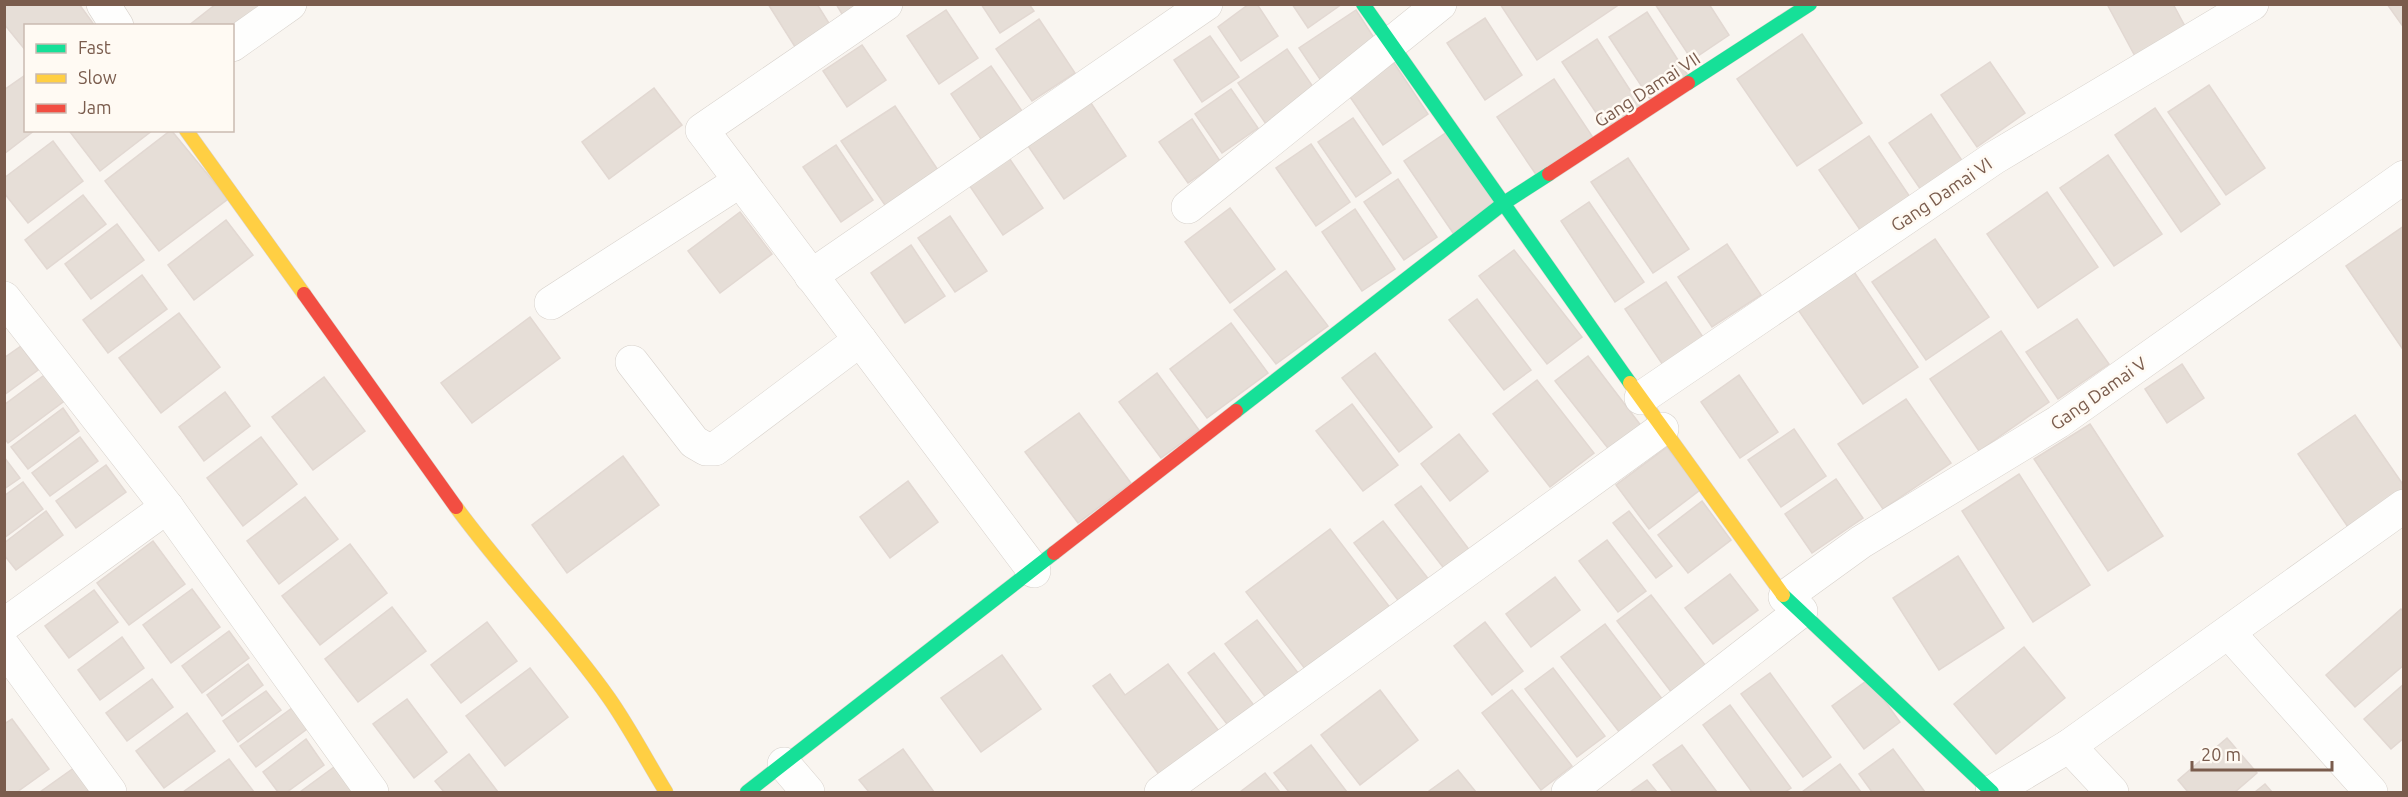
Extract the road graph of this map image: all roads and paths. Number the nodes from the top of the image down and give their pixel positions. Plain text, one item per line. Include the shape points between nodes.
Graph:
1 (104, 4) edge
2 (290, 4) edge
3 (886, 4) edge
4 (1206, 4) edge
5 (1363, 4) edge
6 (1440, 4) edge
7 (1810, 4) edge
8 (2252, 4) edge
9 (116, 24) edge
10 (234, 44) edge
11 (1389, 44) junction
12 (187, 132) edge
13 (2403, 177) edge
14 (740, 181) junction
15 (1504, 203) junction
16 (1188, 207) dead end
17 (811, 276) junction
18 (4, 298) edge
19 (551, 303) dead end
20 (860, 340) junction
21 (632, 362) dead end
22 (1641, 398) junction
23 (1662, 429) junction
24 (167, 507) junction
25 (2402, 511) edge
26 (1034, 571) junction
27 (1793, 604) junction
28 (4, 625) edge
29 (2229, 633) junction
30 (4, 647) edge
31 (2069, 746) junction
32 (784, 764) junction
33 (110, 792) edge
34 (372, 792) edge
35 (666, 792) edge
36 (747, 792) edge
37 (808, 792) edge
38 (1161, 792) edge
39 (1568, 792) edge
40 (1991, 792) edge
41 (2112, 792) edge
42 (2372, 792) edge

1 - 9 street
2 - 10 street
3 - 14 street via 702,130
4 - 17 street
5 - 11 street
6 - 11 street
7 - 15 street, Gang Damai VII
8 - 22 street, Gang Damai VI via 1994,158
11 - 15 street
11 - 16 street
12 - 35 street via 480,540 609,698
13 - 27 street, Gang Damai V via 2058,422 1861,542
14 - 17 street
14 - 19 street
15 - 22 street
15 - 26 street, Gang Damai VII
17 - 20 street
18 - 24 street
20 - 21 street via 715,450 694,441
20 - 26 street
22 - 23 street
23 - 27 street
23 - 38 street
24 - 28 street
24 - 34 street
25 - 29 street
26 - 32 street, Gang Damai VII
27 - 39 street, Gang Damai V
27 - 40 street
29 - 31 street
29 - 42 street
30 - 33 street
31 - 40 street
31 - 41 street
32 - 36 street, Gang Damai VII
32 - 37 street

